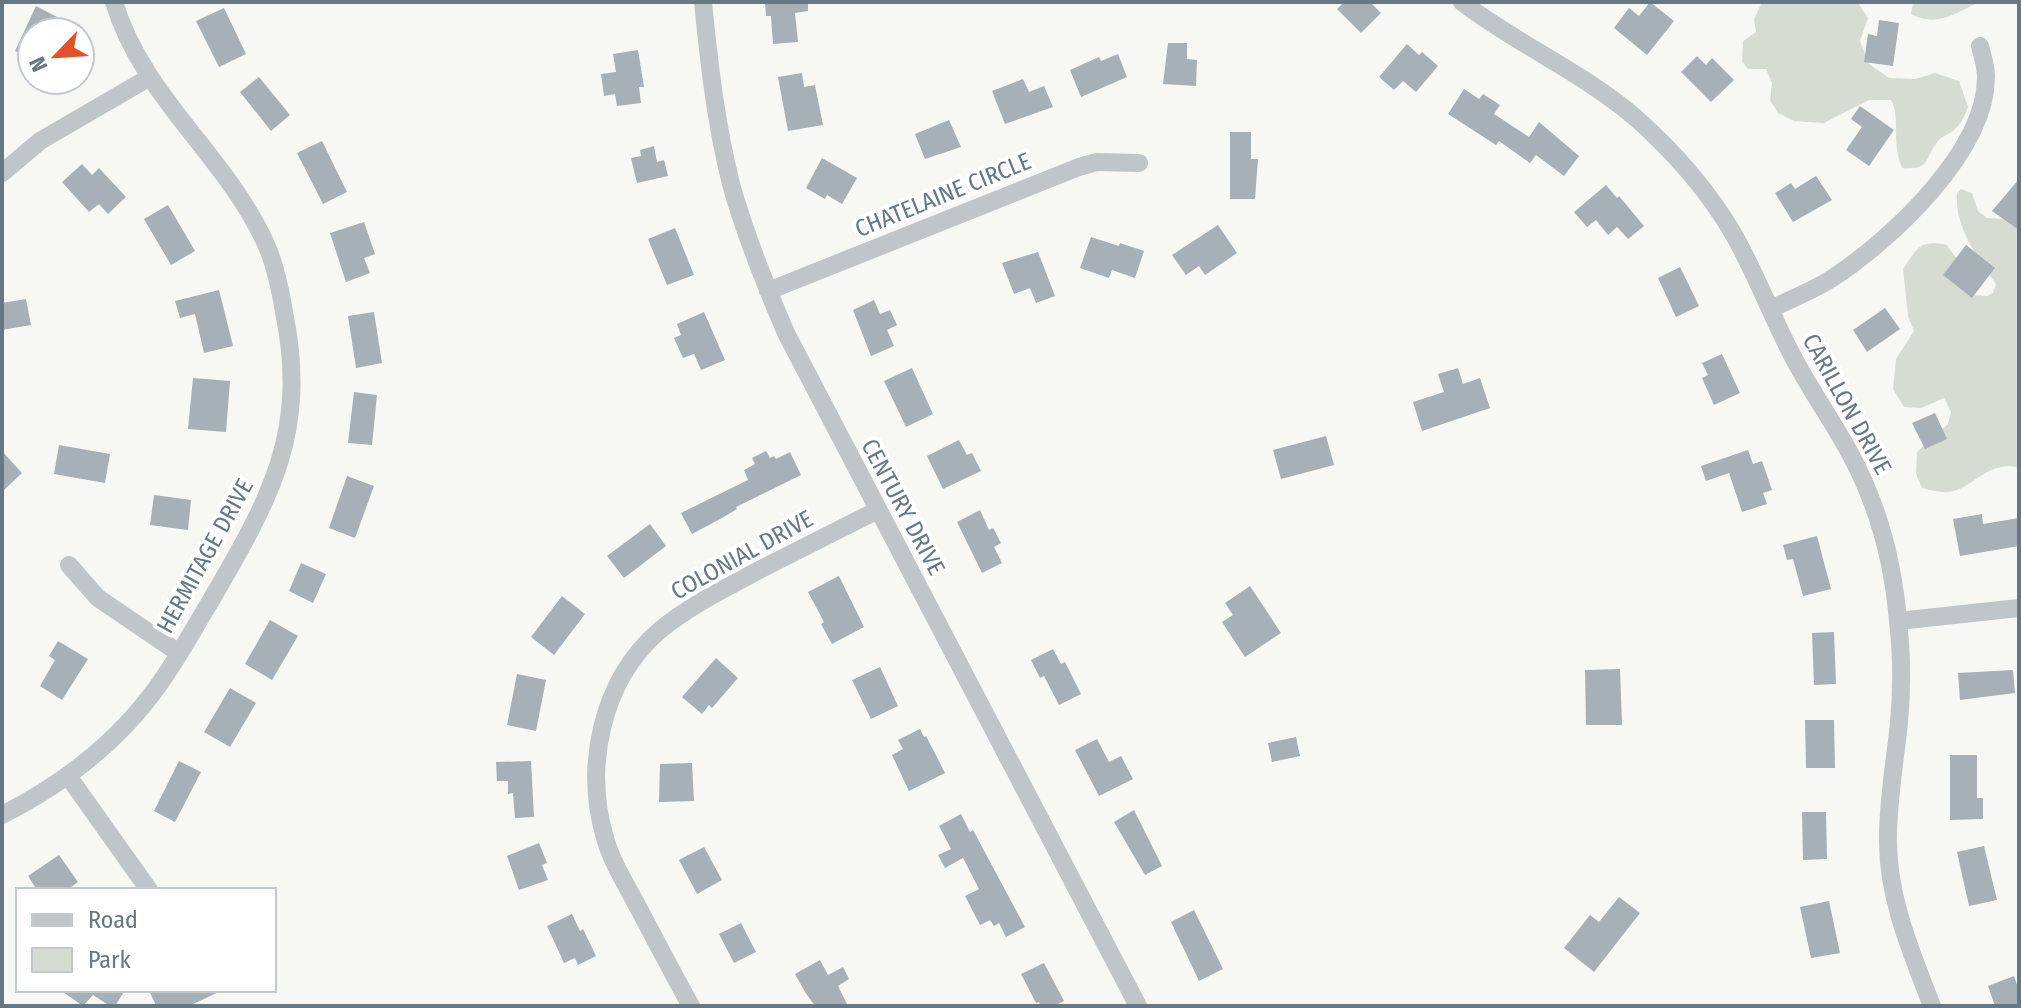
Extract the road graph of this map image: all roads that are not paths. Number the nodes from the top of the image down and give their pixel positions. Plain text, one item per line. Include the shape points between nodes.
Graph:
1 (114, 2) edge
2 (703, 2) edge
3 (1462, 2) edge
4 (1980, 46) dead end
5 (150, 77) junction
6 (1139, 163) dead end
7 (2, 173) edge
8 (768, 291) junction
9 (1771, 309) junction
10 (878, 510) junction
11 (69, 565) dead end
12 (2019, 608) edge
13 (1898, 621) junction
14 (179, 653) junction
15 (68, 776) junction
16 (2, 815) edge
17 (148, 888) edge
18 (691, 1006) edge
19 (1138, 1006) edge
20 (1932, 1006) edge

1 - 5 street, HERMITAGE DRIVE
2 - 8 street, CENTURY DRIVE via 718,122 748,239
3 - 9 street, CARILLON DRIVE via 1638,120 1703,190 1733,234
4 - 9 street via 1986,74 1978,116 1922,202 1862,257
5 - 7 street via 40,141
5 - 14 street, HERMITAGE DRIVE via 225,172 266,244 289,333 293,380 289,426 268,496
6 - 8 street, CHATELAINE CIRCLE via 1079,167
8 - 10 street, CENTURY DRIVE
9 - 13 street, CARILLON DRIVE via 1868,490 1892,571
10 - 18 street, COLONIAL DRIVE via 687,611 658,632 615,690 596,763 596,799 605,840
10 - 19 street, CENTURY DRIVE
11 - 14 street via 114,612
12 - 13 street
13 - 20 street, CARILLON DRIVE via 1899,720 1888,840 1899,915
14 - 15 street, HERMITAGE DRIVE via 126,724
15 - 16 street, HERMITAGE DRIVE
15 - 17 street

